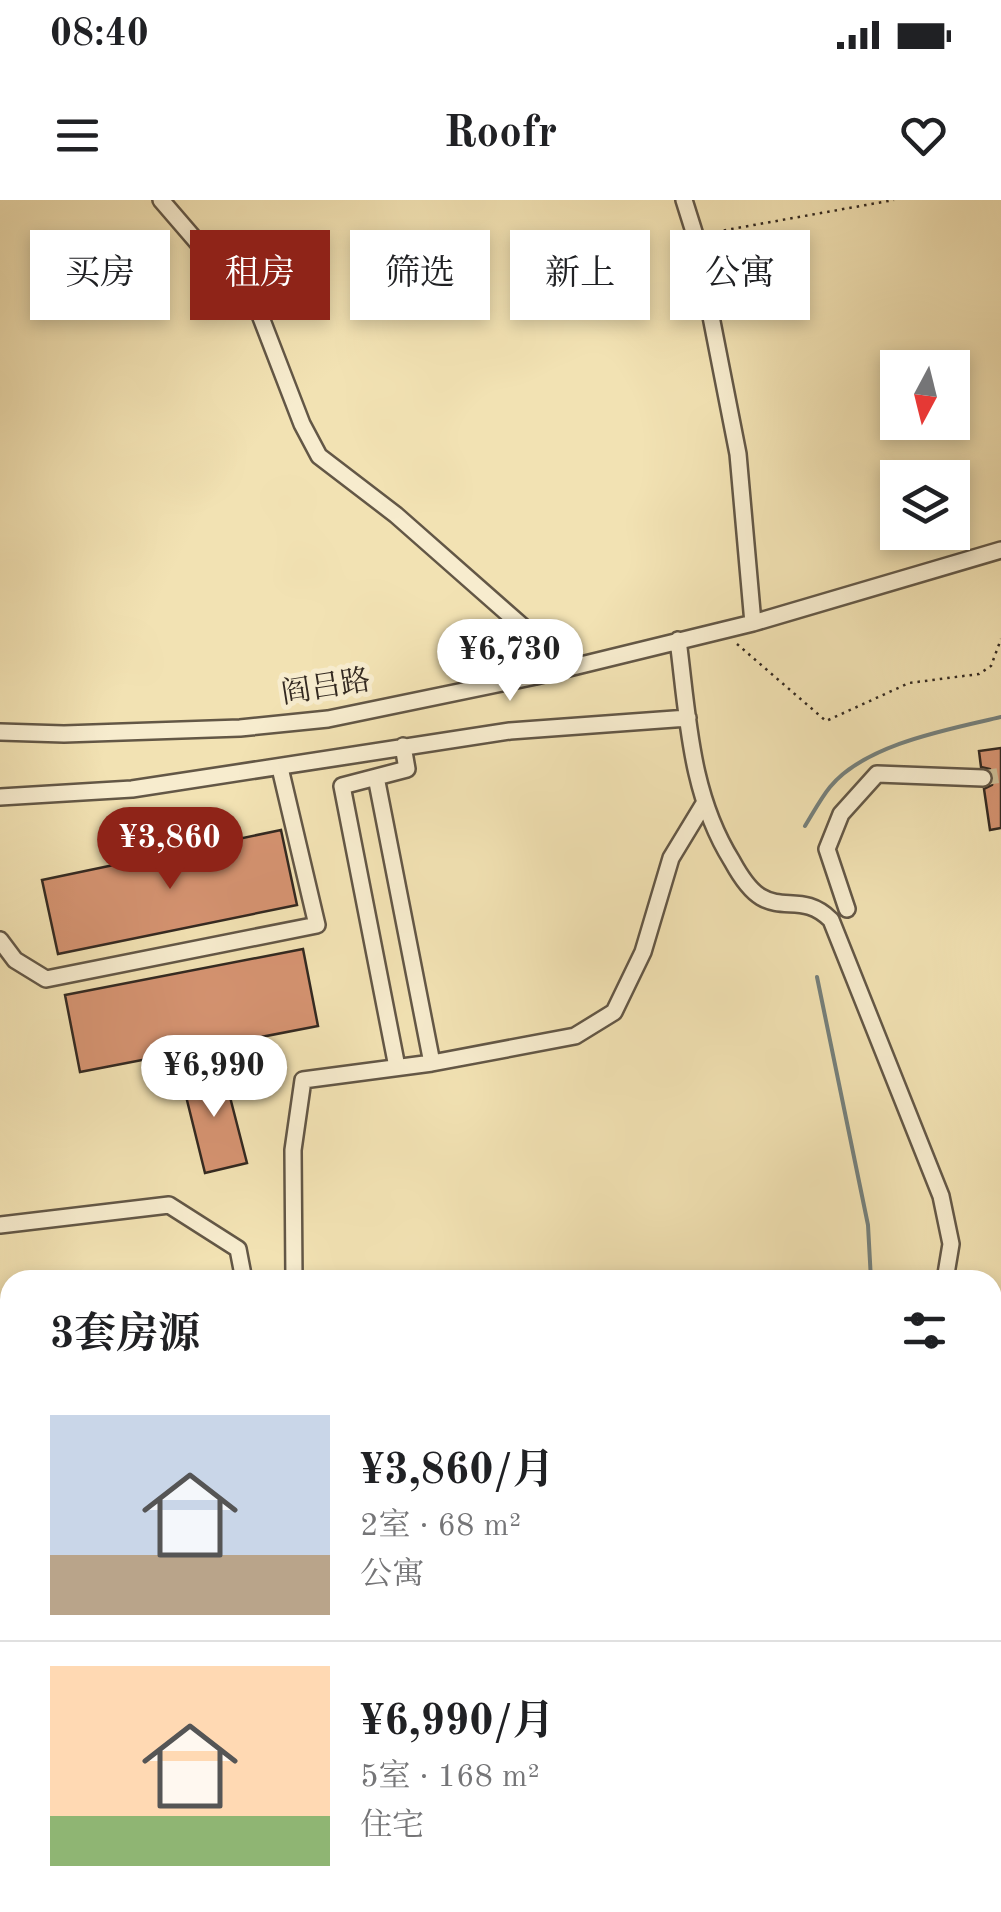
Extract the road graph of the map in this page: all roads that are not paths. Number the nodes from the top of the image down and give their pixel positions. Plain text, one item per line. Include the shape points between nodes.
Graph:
1 (161, 200) edge
2 (684, 200) edge
3 (1001, 550) edge
4 (753, 624) junction
5 (678, 640) junction
6 (536, 676) junction
7 (688, 718) junction
8 (0, 732) edge
9 (403, 746) junction
10 (280, 768) junction
11 (376, 777) junction
12 (983, 778) tunnel mouth
13 (0, 797) edge
14 (705, 802) junction
15 (847, 909) dead end
16 (0, 940) edge
17 (432, 1062) junction
18 (397, 1067) junction
19 (0, 1226) edge
20 (242, 1270) edge
21 (294, 1270) edge
22 (946, 1270) edge

1 - 6 street via 260,315 319,456 530,633
2 - 4 street via 738,454
3 - 4 street, 阎吕路
4 - 5 street, 阎吕路
5 - 6 street, 阎吕路
5 - 7 street
6 - 8 street, 阎吕路 via 344,716 240,728
7 - 9 street via 510,730
7 - 14 street
9 - 10 street
9 - 11 street via 407,769
10 - 13 street via 132,789
10 - 16 street via 318,925 46,979 14,960
11 - 17 street
11 - 18 street via 342,786
12 - 15 street via 878,774 840,814 827,849
14 - 17 street via 670,858 643,952 614,1012 575,1036
14 - 22 street via 712,830 762,898 818,907 831,920 941,1196 951,1244
17 - 18 street
18 - 21 street via 303,1080 292,1150
19 - 20 street via 169,1206 238,1250

